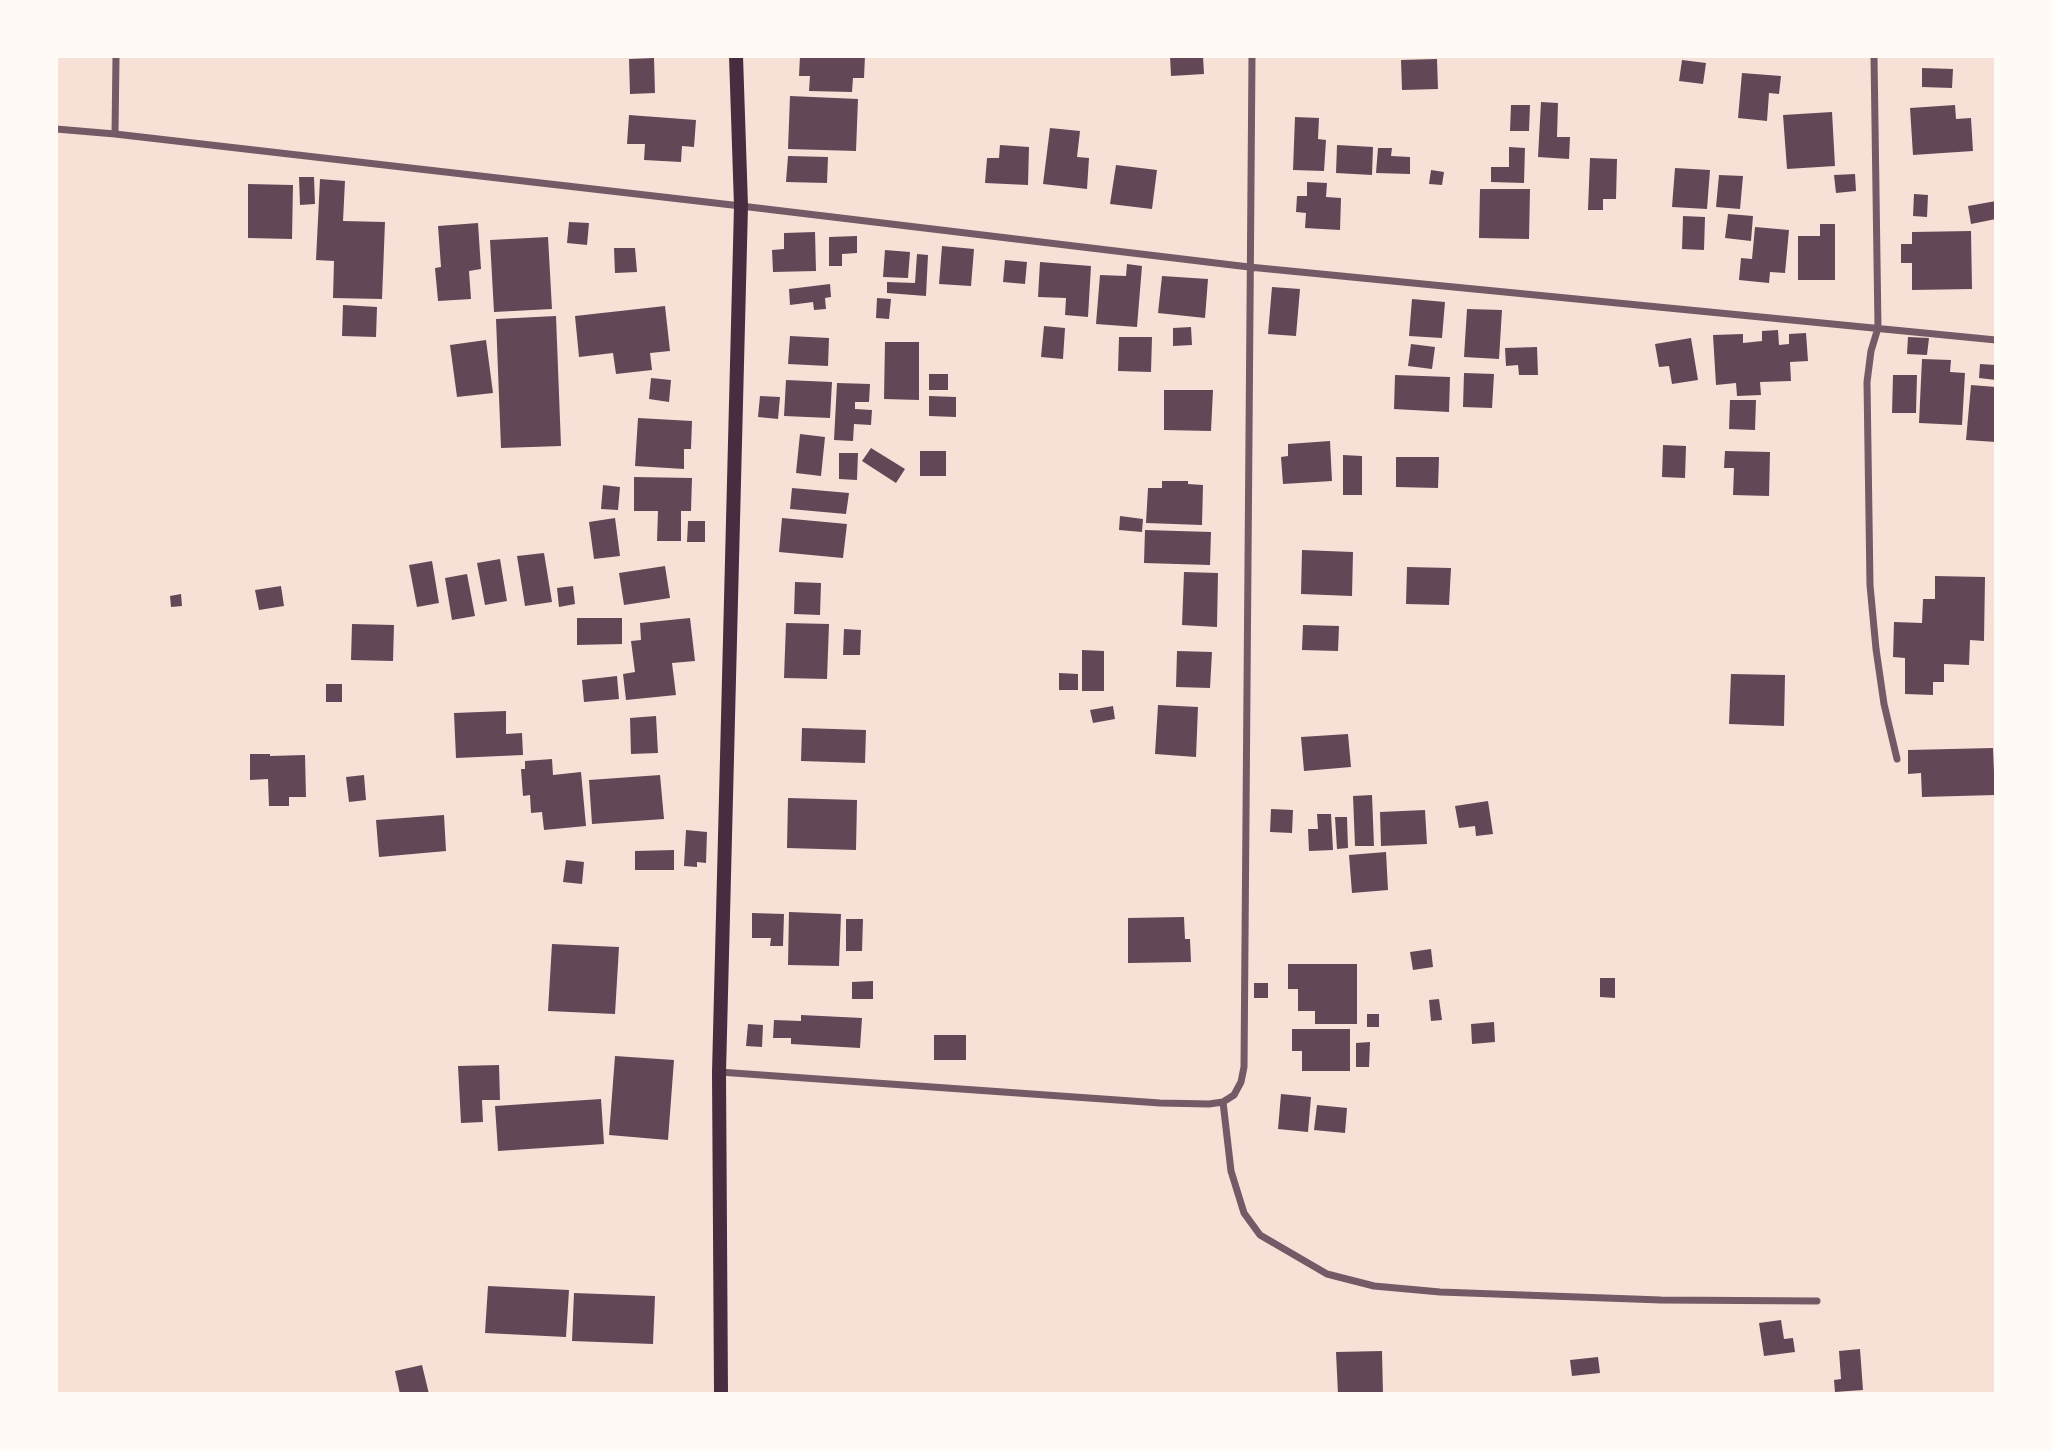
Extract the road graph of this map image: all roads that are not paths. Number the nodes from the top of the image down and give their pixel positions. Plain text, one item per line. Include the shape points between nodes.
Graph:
1 (116, 56) edge
2 (736, 56) edge
3 (1252, 56) edge
4 (1874, 56) edge
5 (56, 129) edge
6 (115, 134) junction
7 (741, 206) junction
8 (1249, 267) junction
9 (1878, 328) junction
10 (1996, 340) edge
11 (1897, 760) dead end
12 (719, 1072) junction
13 (1223, 1102) junction
14 (1817, 1301) dead end
15 (721, 1394) edge

1 - 6 street
2 - 7 main road
3 - 8 street
4 - 9 street
5 - 6 street
6 - 7 street
7 - 8 street
7 - 12 main road
8 - 9 street
8 - 13 street via 1244,1067 1234,1096
9 - 10 street
9 - 11 street via 1867,382 1871,585 1884,704
12 - 13 street via 1160,1102
12 - 15 main road
13 - 14 street via 1231,1171 1244,1213 1260,1235 1327,1274 1374,1286 1440,1292

